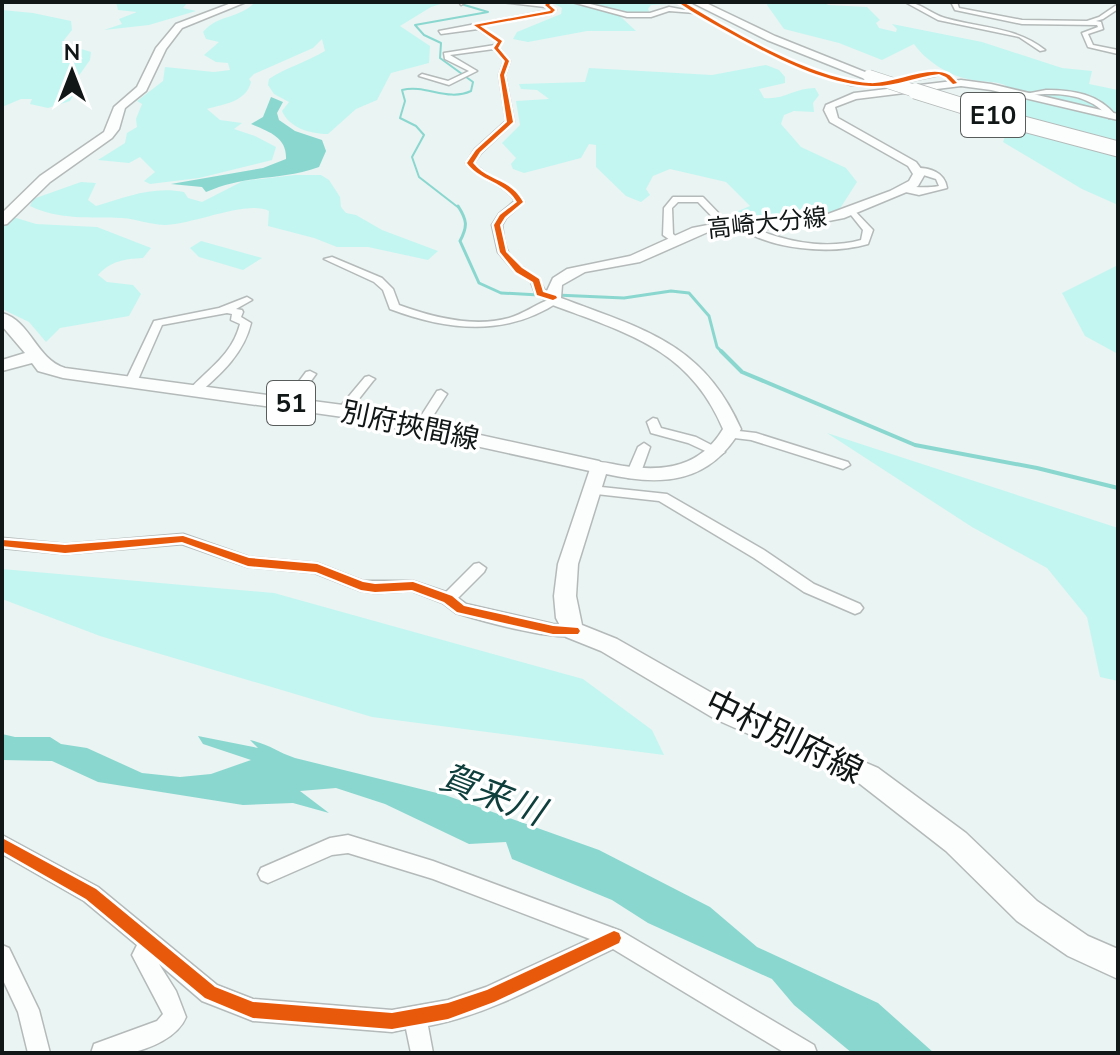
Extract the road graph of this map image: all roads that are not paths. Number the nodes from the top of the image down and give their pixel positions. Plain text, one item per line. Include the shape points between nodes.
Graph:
1 (242, 2) edge
2 (504, 2) edge
3 (575, 2) edge
4 (680, 2) edge
5 (908, 2) edge
6 (954, 2) edge
7 (548, 4) edge
8 (700, 6) edge
9 (1118, 6) edge
10 (1062, 17) dead end
11 (1090, 21) junction
12 (1099, 23) junction
13 (1111, 24) dead end
14 (478, 27) junction
15 (441, 32) dead end
16 (497, 47) junction
17 (1042, 50) dead end
18 (1118, 52) edge
19 (422, 76) dead end
20 (955, 83) junction
21 (1115, 117) edge
22 (1118, 147) edge
23 (917, 170) junction
24 (904, 189) junction
25 (851, 210) junction
26 (2, 221) edge
27 (726, 226) junction
28 (742, 226) junction
29 (673, 238) junction
30 (329, 259) dead end
31 (554, 299) junction
32 (247, 300) dead end
33 (225, 310) junction
34 (2, 318) edge
35 (34, 356) junction
36 (2, 366) edge
37 (310, 374) dead end
38 (369, 379) dead end
39 (131, 382) junction
40 (195, 390) junction
41 (441, 394) dead end
42 (289, 403) junction
43 (343, 411) junction
44 (653, 422) dead end
45 (420, 427) junction
46 (730, 434) junction
47 (644, 447) dead end
48 (719, 452) junction
49 (843, 465) dead end
50 (633, 475) junction
51 (595, 478) junction
52 (2, 543) edge
53 (479, 568) dead end
54 (448, 599) junction
55 (855, 608) dead end
56 (574, 631) junction
57 (2, 844) edge
58 (268, 874) dead end
59 (614, 938) junction
60 (151, 943) junction
61 (2, 955) edge
62 (1118, 964) edge
63 (415, 1017) junction
64 (102, 1052) edge
65 (39, 1053) edge
66 (422, 1053) edge
67 (806, 1053) edge

1 - 26 main road via 179,26 161,48 142,89 120,107 108,135 45,179
2 - 7 street
3 - 8 street via 646,16
4 - 8 street
5 - 17 street via 940,19 1021,36
6 - 12 street via 957,9 1022,22
7 - 14 street via 553,11
8 - 20 street via 773,51 847,83 883,84 939,73
8 - 22 highway, E10, bridge via 872,76 981,112
9 - 11 street
10 - 11 street
11 - 12 street
12 - 13 street
12 - 18 street via 1101,28 1085,33 1090,46
14 - 15 street
14 - 16 street via 500,42
16 - 19 street via 446,54 474,71 449,83
16 - 31 street via 507,61 502,75 510,122 478,151 470,166 517,194 520,202 497,225 503,252 534,278 540,293
20 - 21 main road
20 - 23 main road via 854,96 831,105 834,120
23 - 24 main road via 916,180
23 - 24 street via 939,177 943,188
24 - 25 main road, 高崎大分線
25 - 28 main road, 高崎大分線 via 797,224
25 - 28 street via 868,230 865,242 854,246 805,245
27 - 28 main road, 高崎大分線
27 - 29 main road, 高崎大分線
27 - 29 street via 700,199 676,199 668,208 668,235
29 - 31 main road, 高崎大分線 via 635,259 563,276 554,284
30 - 31 street via 378,280 388,289 394,307 427,318 495,323 514,320
31 - 46 main road via 686,359 729,418
32 - 33 street
33 - 39 street via 158,323
33 - 40 street via 238,312 235,318 246,323 243,335 225,363
34 - 35 main road, 別府挾間線 / 51
35 - 36 main road
35 - 39 main road, 別府挾間線 / 51 via 44,367 63,373
37 - 42 street
38 - 43 street
39 - 40 main road, 別府挾間線 / 51
40 - 42 main road, 別府挾間線 / 51
41 - 45 street
42 - 43 main road, 別府挾間線 / 51
43 - 45 main road, 別府挾間線 / 51
44 - 48 street via 655,430
45 - 51 main road, 別府挾間線 / 51
46 - 48 main road
46 - 49 street
47 - 50 street
48 - 50 main road via 680,472
50 - 51 main road
51 - 55 street via 662,497 809,588
51 - 56 main road via 568,564 565,596
52 - 54 street via 65,549 183,539 248,562 317,568 361,586 413,586
53 - 54 street
54 - 56 street via 461,609
56 - 62 main road, 中村別府線 via 609,645 724,712 869,776 956,842 1027,911 1078,946
57 - 60 street via 91,894
58 - 59 street via 348,844 448,875
59 - 63 street via 489,997
59 - 67 street
60 - 63 street via 210,993 253,1010 392,1021
60 - 64 street via 142,955 175,1017 164,1029
61 - 65 street via 28,1010
63 - 66 street

